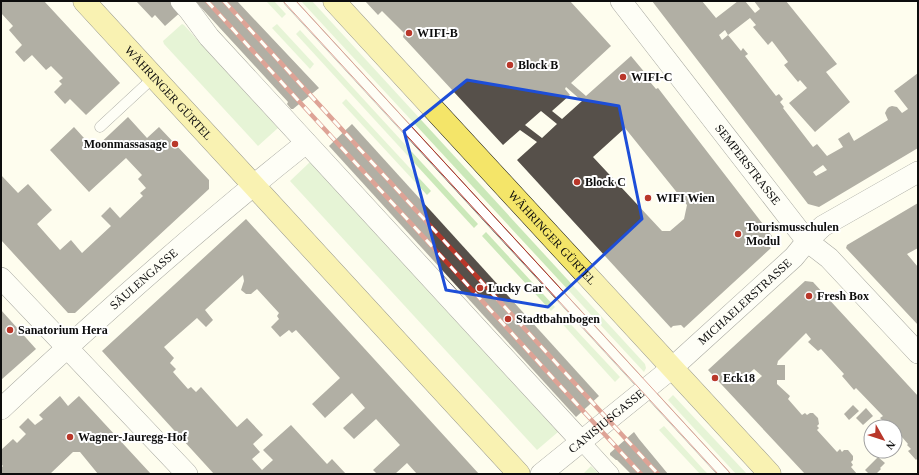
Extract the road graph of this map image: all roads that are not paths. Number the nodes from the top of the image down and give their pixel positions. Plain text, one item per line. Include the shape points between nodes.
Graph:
1 (84, 1) edge
2 (181, 1) edge
3 (289, 1) edge
4 (334, 1) edge
5 (621, 1) edge
6 (154, 77) junction
7 (100, 127) dead end
8 (306, 143) junction
9 (918, 172) edge
10 (253, 185) junction
11 (807, 241) junction
12 (1, 278) edge
13 (68, 347) junction
14 (918, 353) edge
15 (672, 368) junction
16 (646, 390) junction
17 (1, 409) edge
18 (581, 441) junction
19 (187, 474) edge
20 (519, 474) edge
21 (540, 474) edge
22 (611, 474) edge
23 (724, 474) edge
24 (770, 474) edge

1 - 6 main road, WÄHRINGER GÜRTEL
2 - 8 street via 209,37
3 - 16 lane
4 - 15 main road, WÄHRINGER GÜRTEL
5 - 11 street, SEMPERSTRASSE
6 - 7 lane
6 - 10 main road, WÄHRINGER GÜRTEL
8 - 10 street
8 - 18 street
9 - 11 street, MICHAELERSTRASSE via 823,226
10 - 13 street, SÄULENGASSE
10 - 20 main road, WÄHRINGER GÜRTEL
11 - 14 street, SEMPERSTRASSE via 829,258
11 - 15 street, MICHAELERSTRASSE via 794,257
12 - 13 street
13 - 17 street, SÄULENGASSE
13 - 19 street
15 - 16 street, CANISIUSGASSE
15 - 24 main road, WÄHRINGER GÜRTEL
16 - 18 street, CANISIUSGASSE
16 - 23 lane
18 - 21 street, CANISIUSGASSE
18 - 22 street

